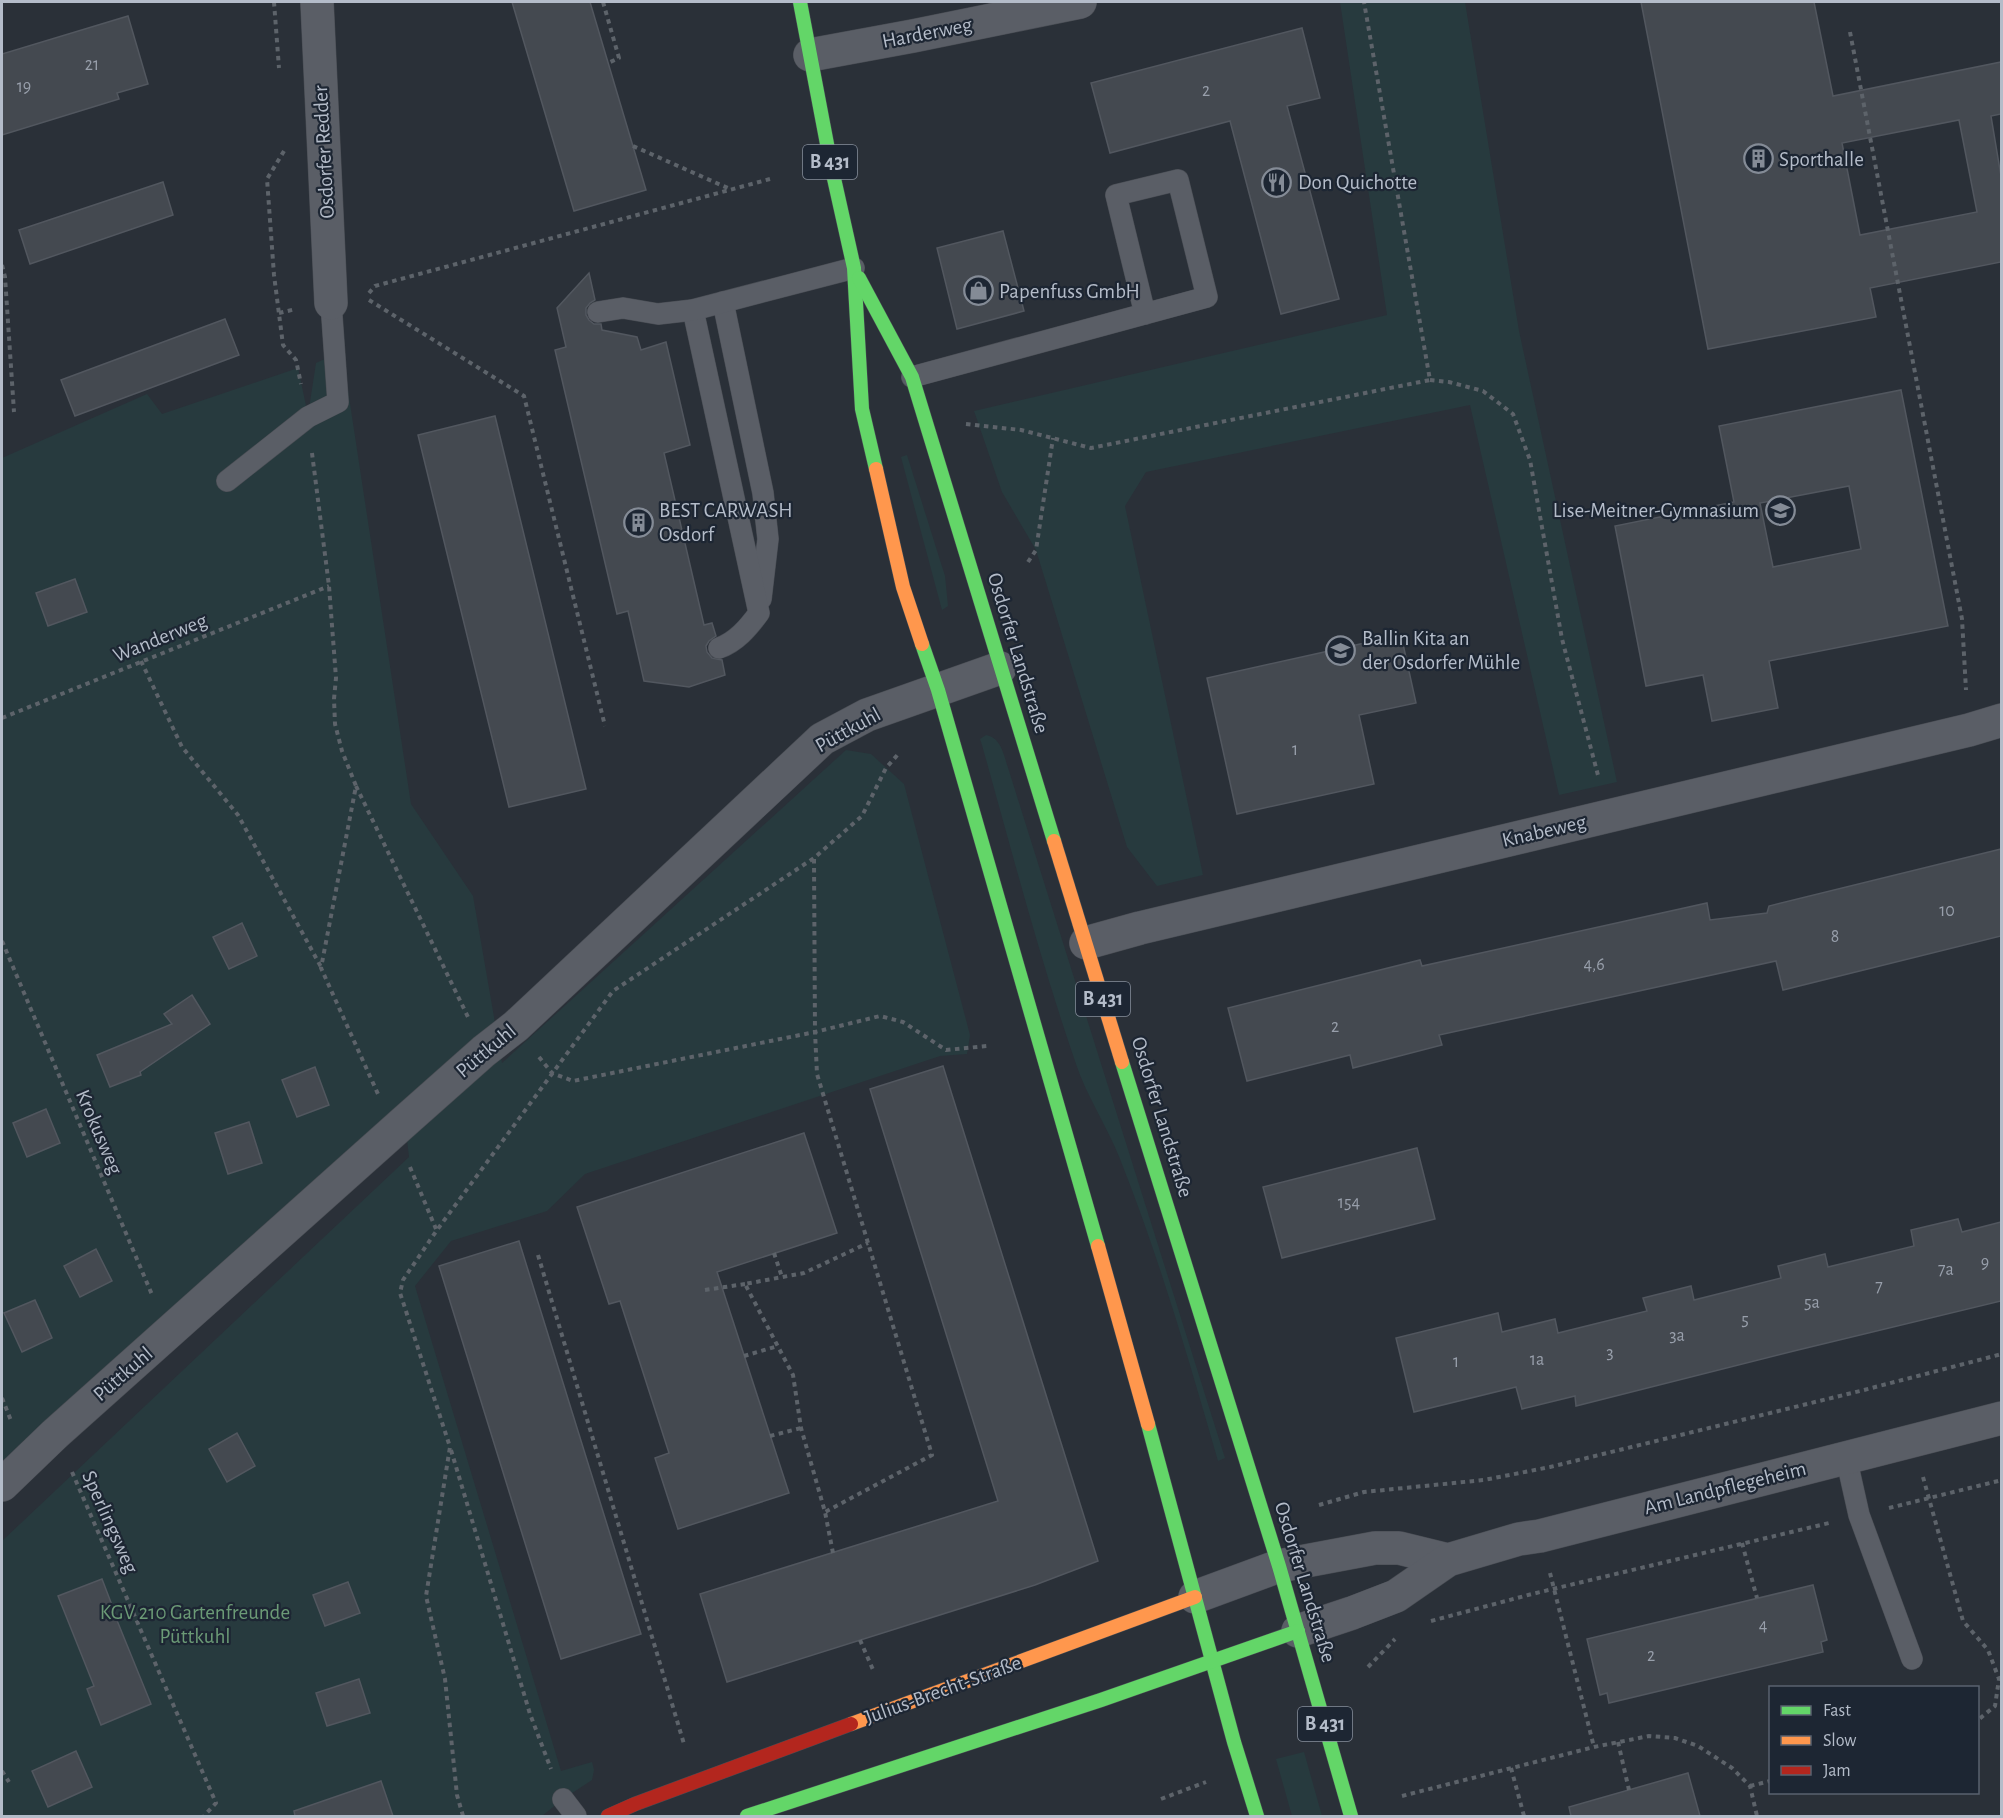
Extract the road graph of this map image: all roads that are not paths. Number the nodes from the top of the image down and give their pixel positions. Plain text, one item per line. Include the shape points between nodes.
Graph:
1 (317, 2) edge
2 (800, 2) edge
3 (1080, 2) edge
4 (810, 55) junction
5 (854, 268) junction
6 (723, 302) junction
7 (331, 303) joint
8 (693, 310) junction
9 (598, 312) dead end
10 (1145, 314) junction
11 (912, 377) junction
12 (227, 481) dead end
13 (759, 613) junction
14 (719, 648) dead end
15 (1000, 668) junction
16 (938, 690) junction
17 (2001, 720) edge
18 (1086, 943) junction
19 (2001, 1418) edge
20 (1846, 1457) junction
21 (2, 1485) edge
22 (1448, 1560) junction
23 (1279, 1566) junction
24 (1194, 1597) junction
25 (1298, 1631) junction
26 (1912, 1659) dead end
27 (1212, 1662) junction
28 (562, 1799) road end
29 (576, 1816) edge
30 (608, 1816) edge
31 (747, 1816) edge
32 (1257, 1816) edge
33 (1351, 1816) edge

1 - 7 street, Osdorfer Redder
2 - 4 main road, Osdorfer Landstraße / B 431
3 - 4 street, Harderweg
4 - 5 main road, Osdorfer Landstraße / B 431
5 - 6 lane
5 - 11 main road, Osdorfer Landstraße / B 431
5 - 16 main road, Osdorfer Landstraße / B 431 via 862,409 903,587
6 - 8 lane
6 - 13 lane via 763,493 768,539
7 - 12 lane via 338,402 308,417
8 - 9 lane via 658,314 623,308
8 - 13 lane
10 - 10 lane via 1207,297 1178,180 1116,195
10 - 11 lane
11 - 15 main road, Osdorfer Landstraße / B 431
13 - 14 lane via 728,645
15 - 16 street, Püttkuhl
15 - 18 main road, Osdorfer Landstraße / B 431
16 - 21 street, Püttkuhl via 867,715 822,739 516,1026 395,1130
16 - 24 main road, Osdorfer Landstraße / B 431 via 1037,1029
17 - 18 street, Knabeweg
18 - 23 main road, Osdorfer Landstraße / B 431
19 - 20 street, Am Landpflegeheim
20 - 22 street, Am Landpflegeheim
20 - 26 lane via 1859,1515
22 - 23 street via 1399,1548 1375,1548
22 - 25 street, Am Landpflegeheim via 1396,1596
23 - 24 street, Julius-Brecht-Straße
23 - 25 main road, Osdorfer Landstraße / B 431
24 - 27 main road, Osdorfer Landstraße / B 431
24 - 30 main road, Julius-Brecht-Straße
25 - 27 main road
25 - 33 main road, Osdorfer Landstraße / B 431
27 - 31 main road
27 - 32 main road, Osdorfer Landstraße / B 431
28 - 29 lane

